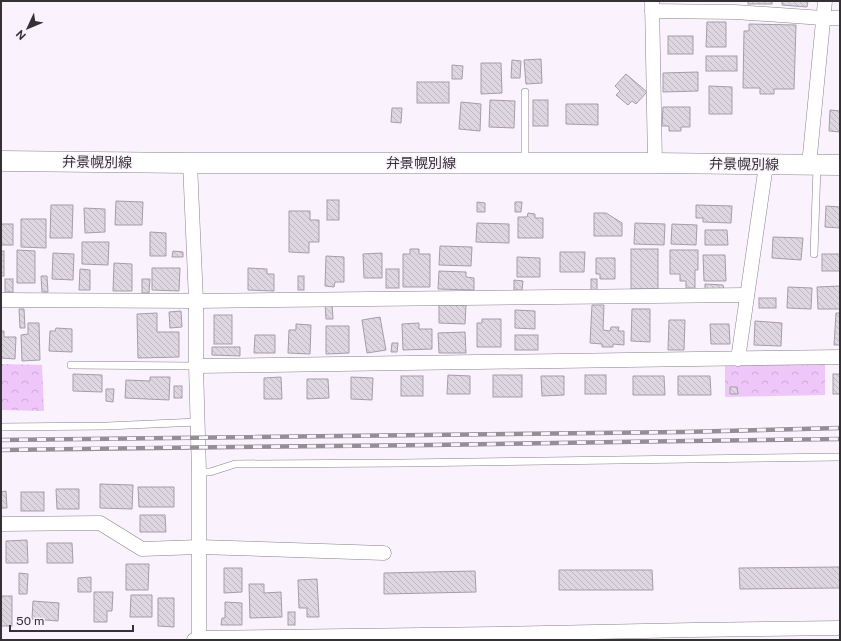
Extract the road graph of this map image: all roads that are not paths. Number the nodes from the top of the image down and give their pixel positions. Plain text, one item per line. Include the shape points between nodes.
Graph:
1 (825, 1) edge
2 (652, 6) edge
3 (735, 7) edge
4 (823, 18) junction
5 (840, 18) edge
6 (525, 92) dead end
7 (1, 161) edge
8 (190, 163) junction
9 (525, 163) junction
10 (655, 163) junction
11 (766, 165) junction
12 (813, 165) junction
13 (840, 165) edge
14 (814, 254) dead end
15 (747, 295) junction
16 (1, 300) edge
17 (196, 301) junction
18 (840, 357) edge
19 (738, 359) junction
20 (71, 365) dead end
21 (196, 366) junction
22 (198, 422) junction
23 (1, 427) edge
24 (840, 457) edge
25 (199, 472) junction
26 (1, 524) edge
27 (199, 547) junction
28 (384, 553) dead end
29 (840, 628) edge
30 (198, 639) edge

1 - 4 street
2 - 3 street
2 - 10 street
3 - 4 street
4 - 5 street
4 - 12 street
6 - 9 lane
7 - 8 main road, 弁景幌別線
8 - 9 main road, 弁景幌別線
8 - 17 street
9 - 10 main road, 弁景幌別線
10 - 11 main road, 弁景幌別線
11 - 12 main road, 弁景幌別線
11 - 15 street
12 - 13 main road, 弁景幌別線
12 - 14 lane
15 - 17 street
15 - 19 street
16 - 17 street
17 - 21 street
18 - 19 street
19 - 21 street
20 - 21 lane
21 - 22 street
22 - 23 lane
22 - 25 street
24 - 25 lane via 235,464 210,472
25 - 27 street
26 - 27 street via 100,523 142,549
27 - 28 street
27 - 30 street
29 - 30 street

